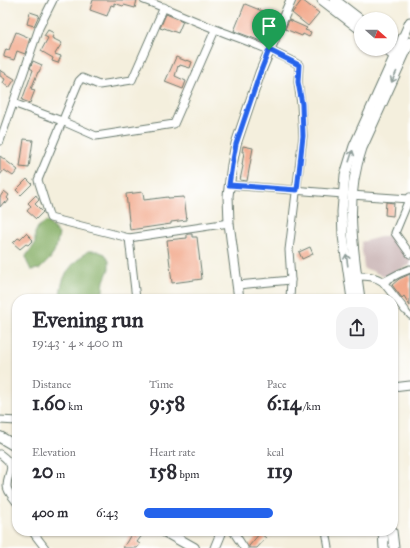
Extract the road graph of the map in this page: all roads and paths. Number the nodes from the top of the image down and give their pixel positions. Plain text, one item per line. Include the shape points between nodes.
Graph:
1 (53, 0) edge
2 (144, 0) edge
3 (291, 0) edge
4 (322, 0) edge
5 (335, 0) edge
6 (164, 7) junction
7 (354, 15) edge
8 (410, 22) edge
9 (354, 25) edge
10 (215, 30) junction
11 (410, 42) edge
12 (398, 46) edge
13 (269, 50) junction
14 (395, 56) edge
15 (398, 58) joint
16 (13, 103) junction
17 (62, 121) junction
18 (0, 140) edge
19 (229, 185) junction
20 (297, 190) junction
21 (347, 194) junction
22 (410, 198) edge
23 (229, 223) junction
24 (129, 238) junction
25 (410, 254) edge
26 (410, 269) edge
27 (357, 276) junction
28 (291, 280) junction
29 (383, 282) junction
30 (238, 285) junction
31 (135, 294) edge
32 (239, 294) edge
33 (290, 294) edge
34 (351, 294) edge
35 (359, 294) edge
36 (393, 294) edge
37 (398, 301) edge
38 (408, 313) edge
39 (410, 385) edge
40 (398, 386) edge
41 (0, 420) edge
42 (12, 421) edge
43 (0, 437) edge
44 (12, 444) edge
45 (0, 454) edge
46 (12, 496) edge
47 (36, 536) edge
48 (173, 536) edge
49 (220, 536) edge
50 (236, 536) edge
51 (327, 536) edge
52 (383, 536) edge
53 (393, 536) edge
54 (45, 548) edge
55 (194, 548) edge
56 (215, 548) edge
57 (244, 548) edge
58 (329, 548) edge
59 (384, 548) edge
60 (394, 548) edge

1 - 16 street via 39,28
2 - 6 street
3 - 13 street
4 - 9 street
5 - 7 street
6 - 10 street
6 - 17 street via 132,80 98,85 82,78
8 - 12 street
10 - 13 street
10 - 17 street via 174,124 96,136
11 - 12 street
13 - 19 street via 236,144
13 - 20 street via 299,65 303,136
14 - 15 street
15 - 21 street via 354,146 345,175
16 - 17 street
16 - 18 street
17 - 24 street via 38,180 50,218
19 - 20 street
19 - 23 street
20 - 21 street
20 - 28 street via 289,250
21 - 22 street
21 - 27 street
34 -> 21 street via 343,236 342,212
22 - 25 street via 395,233
23 - 24 street
23 - 30 street
24 - 31 street
26 - 29 street
27 - 29 street via 375,277
27 - 35 street
28 - 30 street
28 - 33 street
29 - 36 street
30 - 32 street
37 - 38 street
39 - 40 street
41 - 42 street
43 - 44 main road
45 - 46 street via 7,459 11,469 7,485
47 - 54 street
48 - 55 main road
49 - 56 street
50 - 57 street
51 - 58 street
52 - 59 street
53 - 60 street

